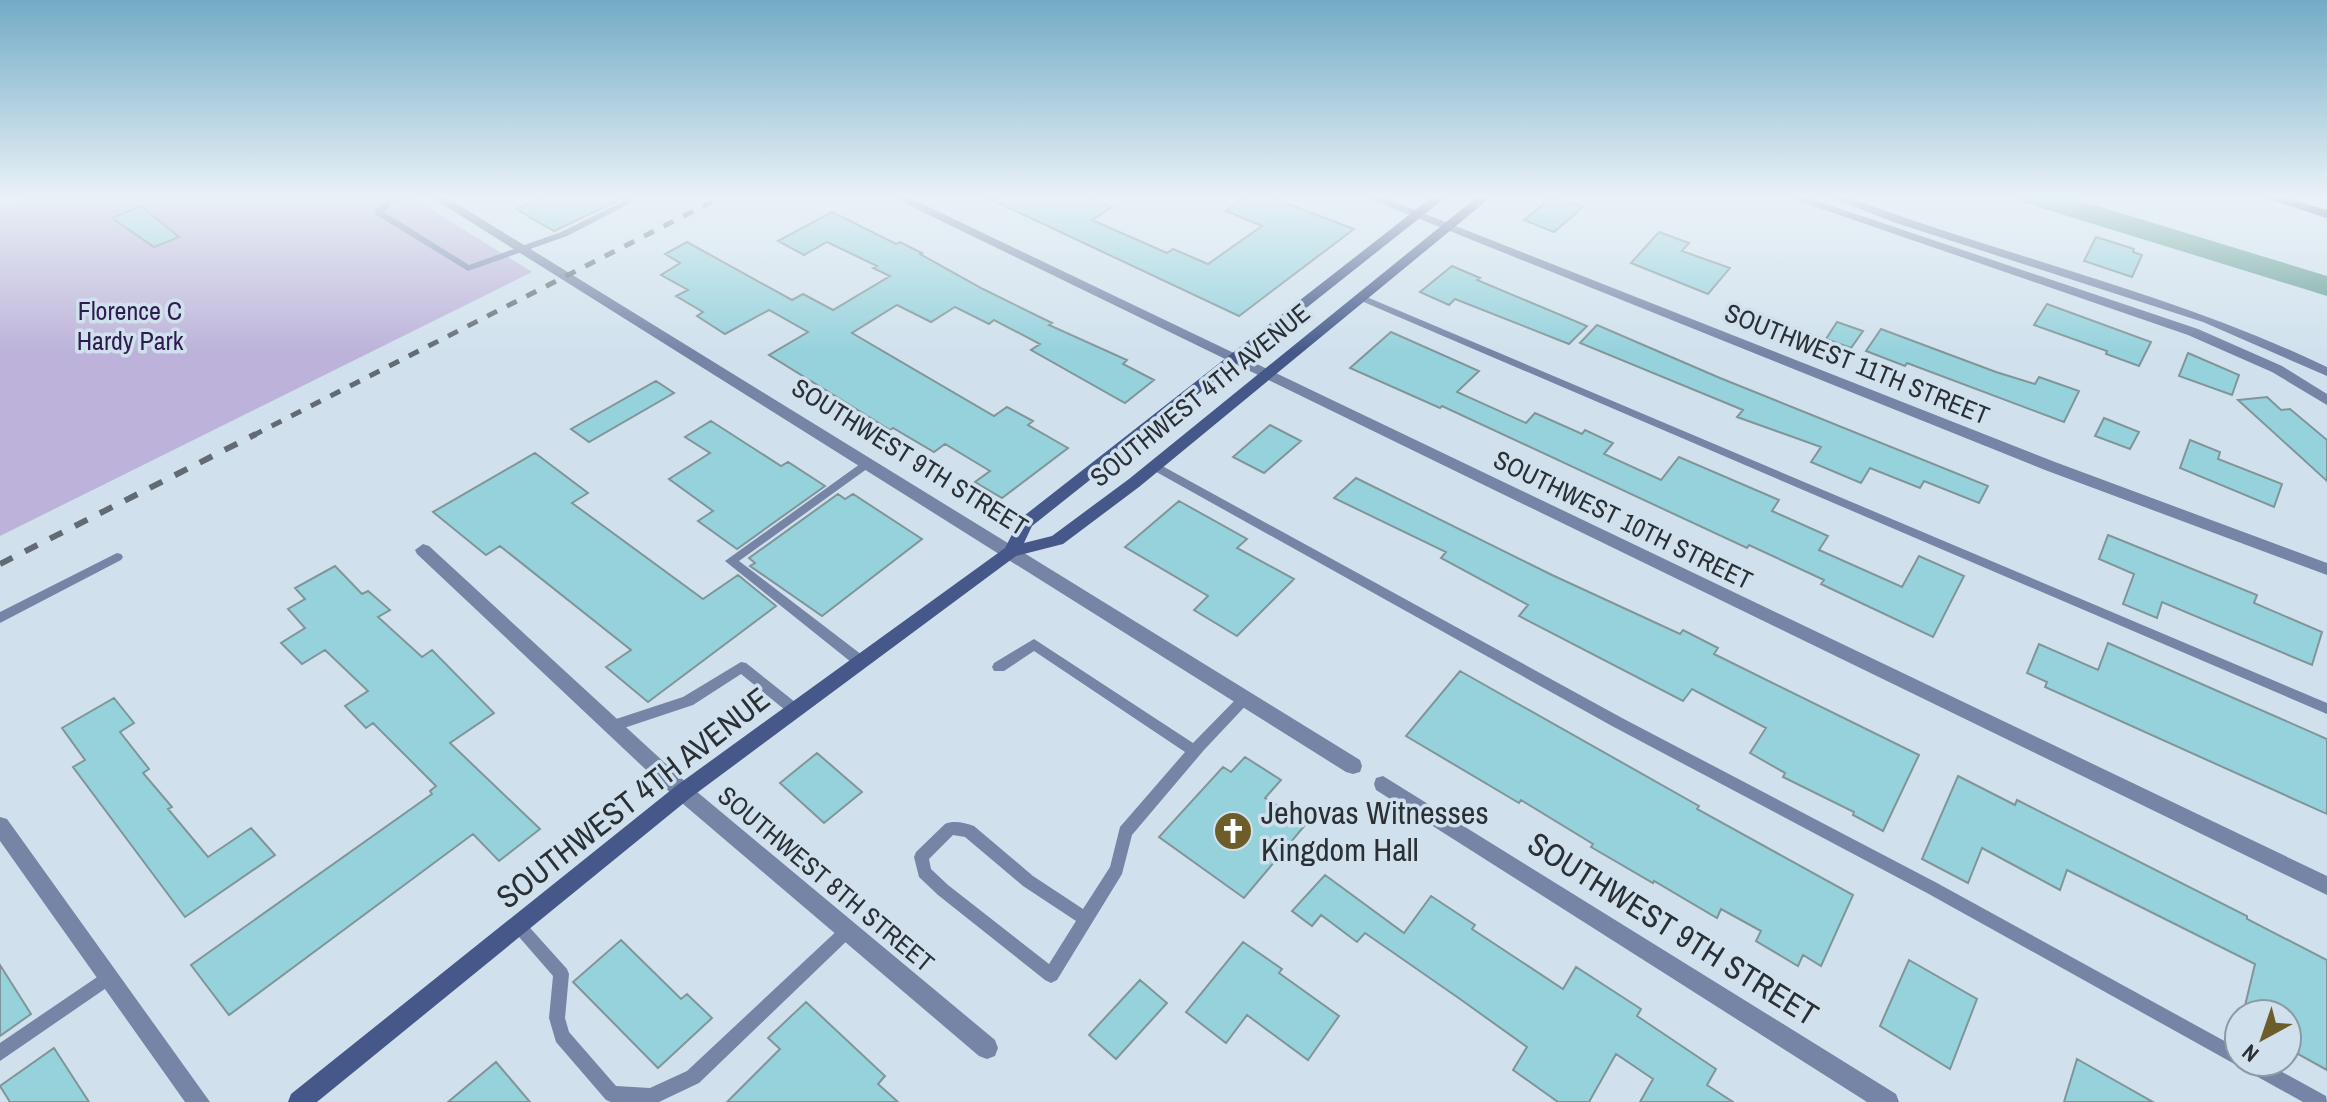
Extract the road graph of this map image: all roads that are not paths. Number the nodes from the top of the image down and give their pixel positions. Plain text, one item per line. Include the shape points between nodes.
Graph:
1 (434, 248) edge
2 (519, 248) edge
3 (520, 248) edge
4 (1005, 248) edge
5 (1375, 248) edge
6 (1424, 248) edge
7 (1501, 248) edge
8 (1945, 248) edge
9 (1992, 248) edge
10 (2136, 296) junction
11 (1362, 298) junction
12 (2129, 311) junction
13 (1236, 360) junction
14 (2327, 372) edge
15 (1266, 376) junction
16 (2327, 400) edge
17 (867, 463) junction
18 (1155, 466) junction
19 (423, 550) dead end
20 (1011, 552) junction
21 (117, 557) dead end
22 (2327, 569) edge
23 (0, 618) edge
24 (861, 662) junction
25 (999, 667) dead end
26 (1245, 699) junction
27 (2327, 709) edge
28 (795, 710) junction
29 (612, 726) junction
30 (1195, 751) junction
31 (1353, 766) dead end
32 (1383, 784) dead end
33 (683, 792) junction
34 (1, 830) edge
35 (2327, 886) edge
36 (1085, 919) junction
37 (518, 925) junction
38 (847, 931) junction
39 (109, 977) junction
40 (987, 1048) dead end
41 (2223, 1049) edge
42 (0, 1053) edge
43 (2276, 1078) edge
44 (199, 1102) edge
45 (299, 1102) edge
46 (1888, 1102) edge
47 (2320, 1102) edge

1 - 2 lane via 468,268
3 - 17 street, SOUTHWEST 9TH STREET
4 - 13 street, SOUTHWEST 10TH STREET
5 - 13 main road, SOUTHWEST 4TH AVENUE
6 - 11 main road, SOUTHWEST 4TH AVENUE
7 - 22 street, SOUTHWEST 11TH STREET via 2050,466
8 - 12 street
9 - 10 street
10 - 12 street
10 - 14 street via 2278,346
11 - 15 main road, SOUTHWEST 4TH AVENUE
11 - 27 lane
12 - 16 street via 2237,349
13 - 15 street, SOUTHWEST 10TH STREET
13 - 20 main road, SOUTHWEST 4TH AVENUE via 1026,523
15 - 18 main road, SOUTHWEST 4TH AVENUE
15 - 35 street, SOUTHWEST 10TH STREET
17 - 20 street, SOUTHWEST 9TH STREET
17 - 24 lane via 731,561
18 - 20 main road, SOUTHWEST 4TH AVENUE via 1057,540
18 - 41 lane
19 - 29 street, SOUTHWEST 8TH STREET
20 - 24 main road, SOUTHWEST 4TH AVENUE
20 - 26 street, SOUTHWEST 9TH STREET
21 - 23 lane
24 - 28 main road, SOUTHWEST 4TH AVENUE
25 - 30 lane via 1034,644
26 - 30 lane
26 - 31 street, SOUTHWEST 9TH STREET
28 - 29 lane via 741,667 688,701
28 - 33 main road, SOUTHWEST 4TH AVENUE
29 - 33 street, SOUTHWEST 8TH STREET
30 - 36 lane via 1125,832 1117,869
32 - 46 street, SOUTHWEST 9TH STREET
33 - 37 main road, SOUTHWEST 4TH AVENUE
33 - 38 street, SOUTHWEST 8TH STREET
34 - 39 street
36 - 36 lane via 1028,881 969,831 950,828 921,857 924,872 943,890 1051,975
37 - 38 lane via 561,974 557,1018 562,1036 612,1094 651,1097 693,1077
37 - 45 main road, SOUTHWEST 4TH AVENUE
38 - 40 street, SOUTHWEST 8TH STREET
39 - 42 lane
39 - 44 street
43 - 47 lane

